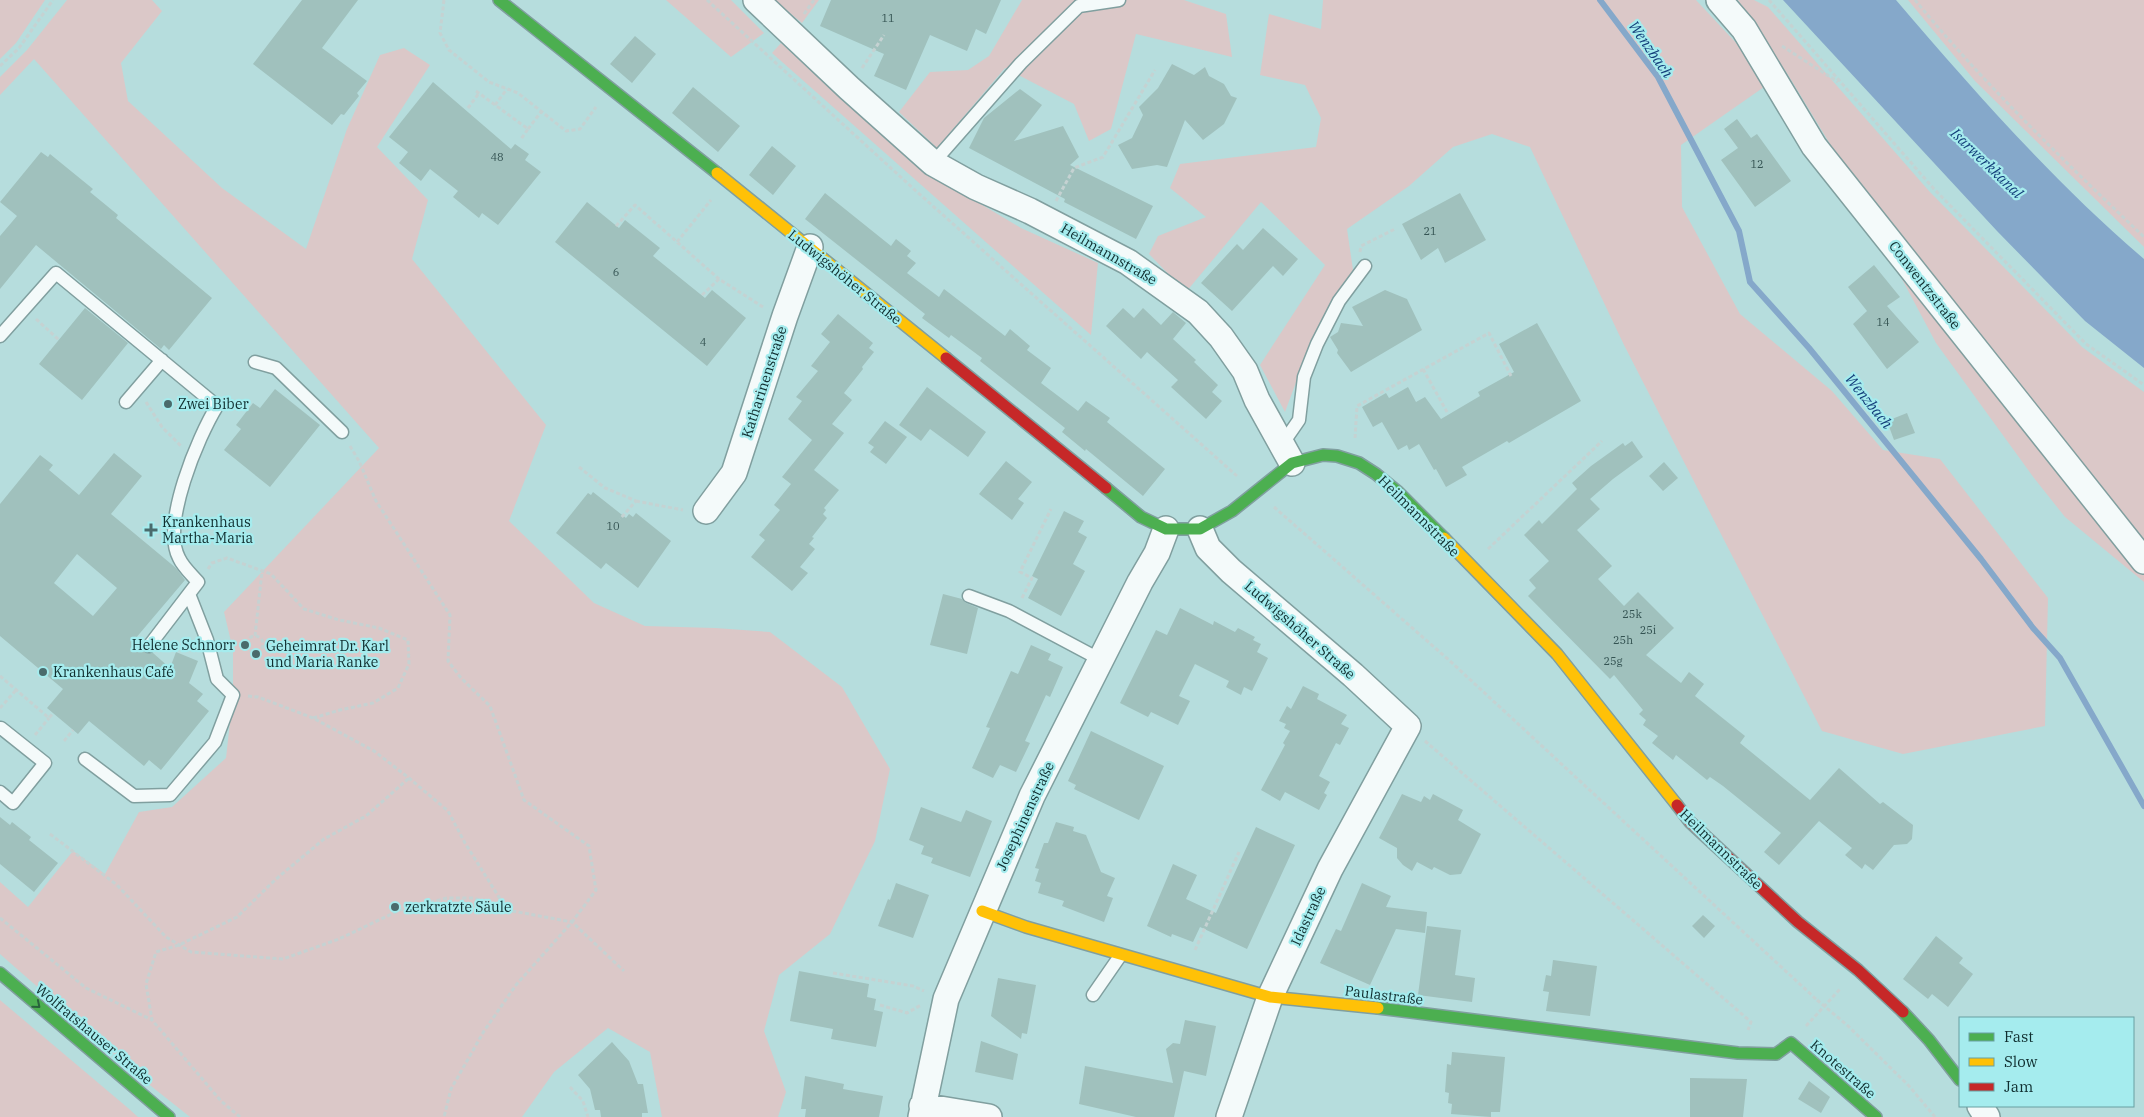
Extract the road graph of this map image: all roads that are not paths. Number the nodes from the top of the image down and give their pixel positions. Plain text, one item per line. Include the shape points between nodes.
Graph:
1 (500, 0) edge
2 (756, 0) edge
3 (1119, 0) edge
4 (1719, 0) edge
5 (933, 163) junction
6 (810, 247) junction
7 (1365, 266) dead end
8 (0, 336) edge
9 (162, 360) junction
10 (255, 362) dead end
11 (126, 402) dead end
12 (342, 432) road end
13 (1287, 454) junction
14 (706, 511) road end
15 (1166, 529) junction
16 (1200, 529) junction
17 (2144, 561) edge
18 (189, 594) junction
19 (969, 596) dead end
20 (149, 646) dead end
21 (1101, 660) junction
22 (1408, 726) joint
23 (0, 729) edge
24 (85, 759) dead end
25 (0, 792) edge
26 (982, 911) junction
27 (1120, 956) junction
28 (0, 973) edge
29 (1093, 995) dead end
30 (1270, 997) junction
31 (1790, 1043) joint
32 (1959, 1079) edge
33 (922, 1112) edge
34 (169, 1117) edge
35 (989, 1117) edge
36 (1229, 1117) edge
37 (1876, 1117) edge

1 - 6 street, Ludwigshöher Straße
2 - 5 street, Heilmannstraße
3 - 5 lane via 1080,6 1021,63
4 - 17 street, Conwentzstraße via 1744,28 1814,146
5 - 13 street, Heilmannstraße via 1128,262 1198,312 1245,371
6 - 14 street, Katharinenstraße via 734,473
6 - 15 street, Ludwigshöher Straße via 1141,517
7 - 13 lane via 1339,301 1317,344 1304,377 1299,420
8 - 9 lane via 56,273
9 - 11 lane
9 - 18 lane via 217,406 192,456 178,503 174,536 178,558 198,582
10 - 12 lane via 276,368
13 - 16 street, Ludwigshöher Straße via 1232,511
13 - 32 street, Heilmannstraße via 1323,455 1354,461 1398,492 1557,654 1690,822 1912,1021
15 - 16 street, Ludwigshöher Straße
15 - 21 street, Josephinenstraße via 1157,553
16 - 22 street, Ludwigshöher Straße via 1208,548 1231,571
18 - 20 lane
18 - 24 lane via 216,679 233,695 214,742 170,795 134,796
19 - 21 lane via 1009,611
21 - 26 street, Josephinenstraße via 1032,796
22 - 30 street, Idastraße via 1330,869
23 - 25 lane via 45,763 13,803
26 - 27 street, Paulastraße
26 - 33 street, Josephinenstraße via 946,1000
27 - 29 lane
27 - 30 street, Paulastraße
28 -> 34 street, Wolfratshauser Straße
30 - 31 street, Paulastraße via 1738,1053 1776,1054
30 - 36 street, Idastraße
31 - 37 street, Knotestraße
33 - 35 street

